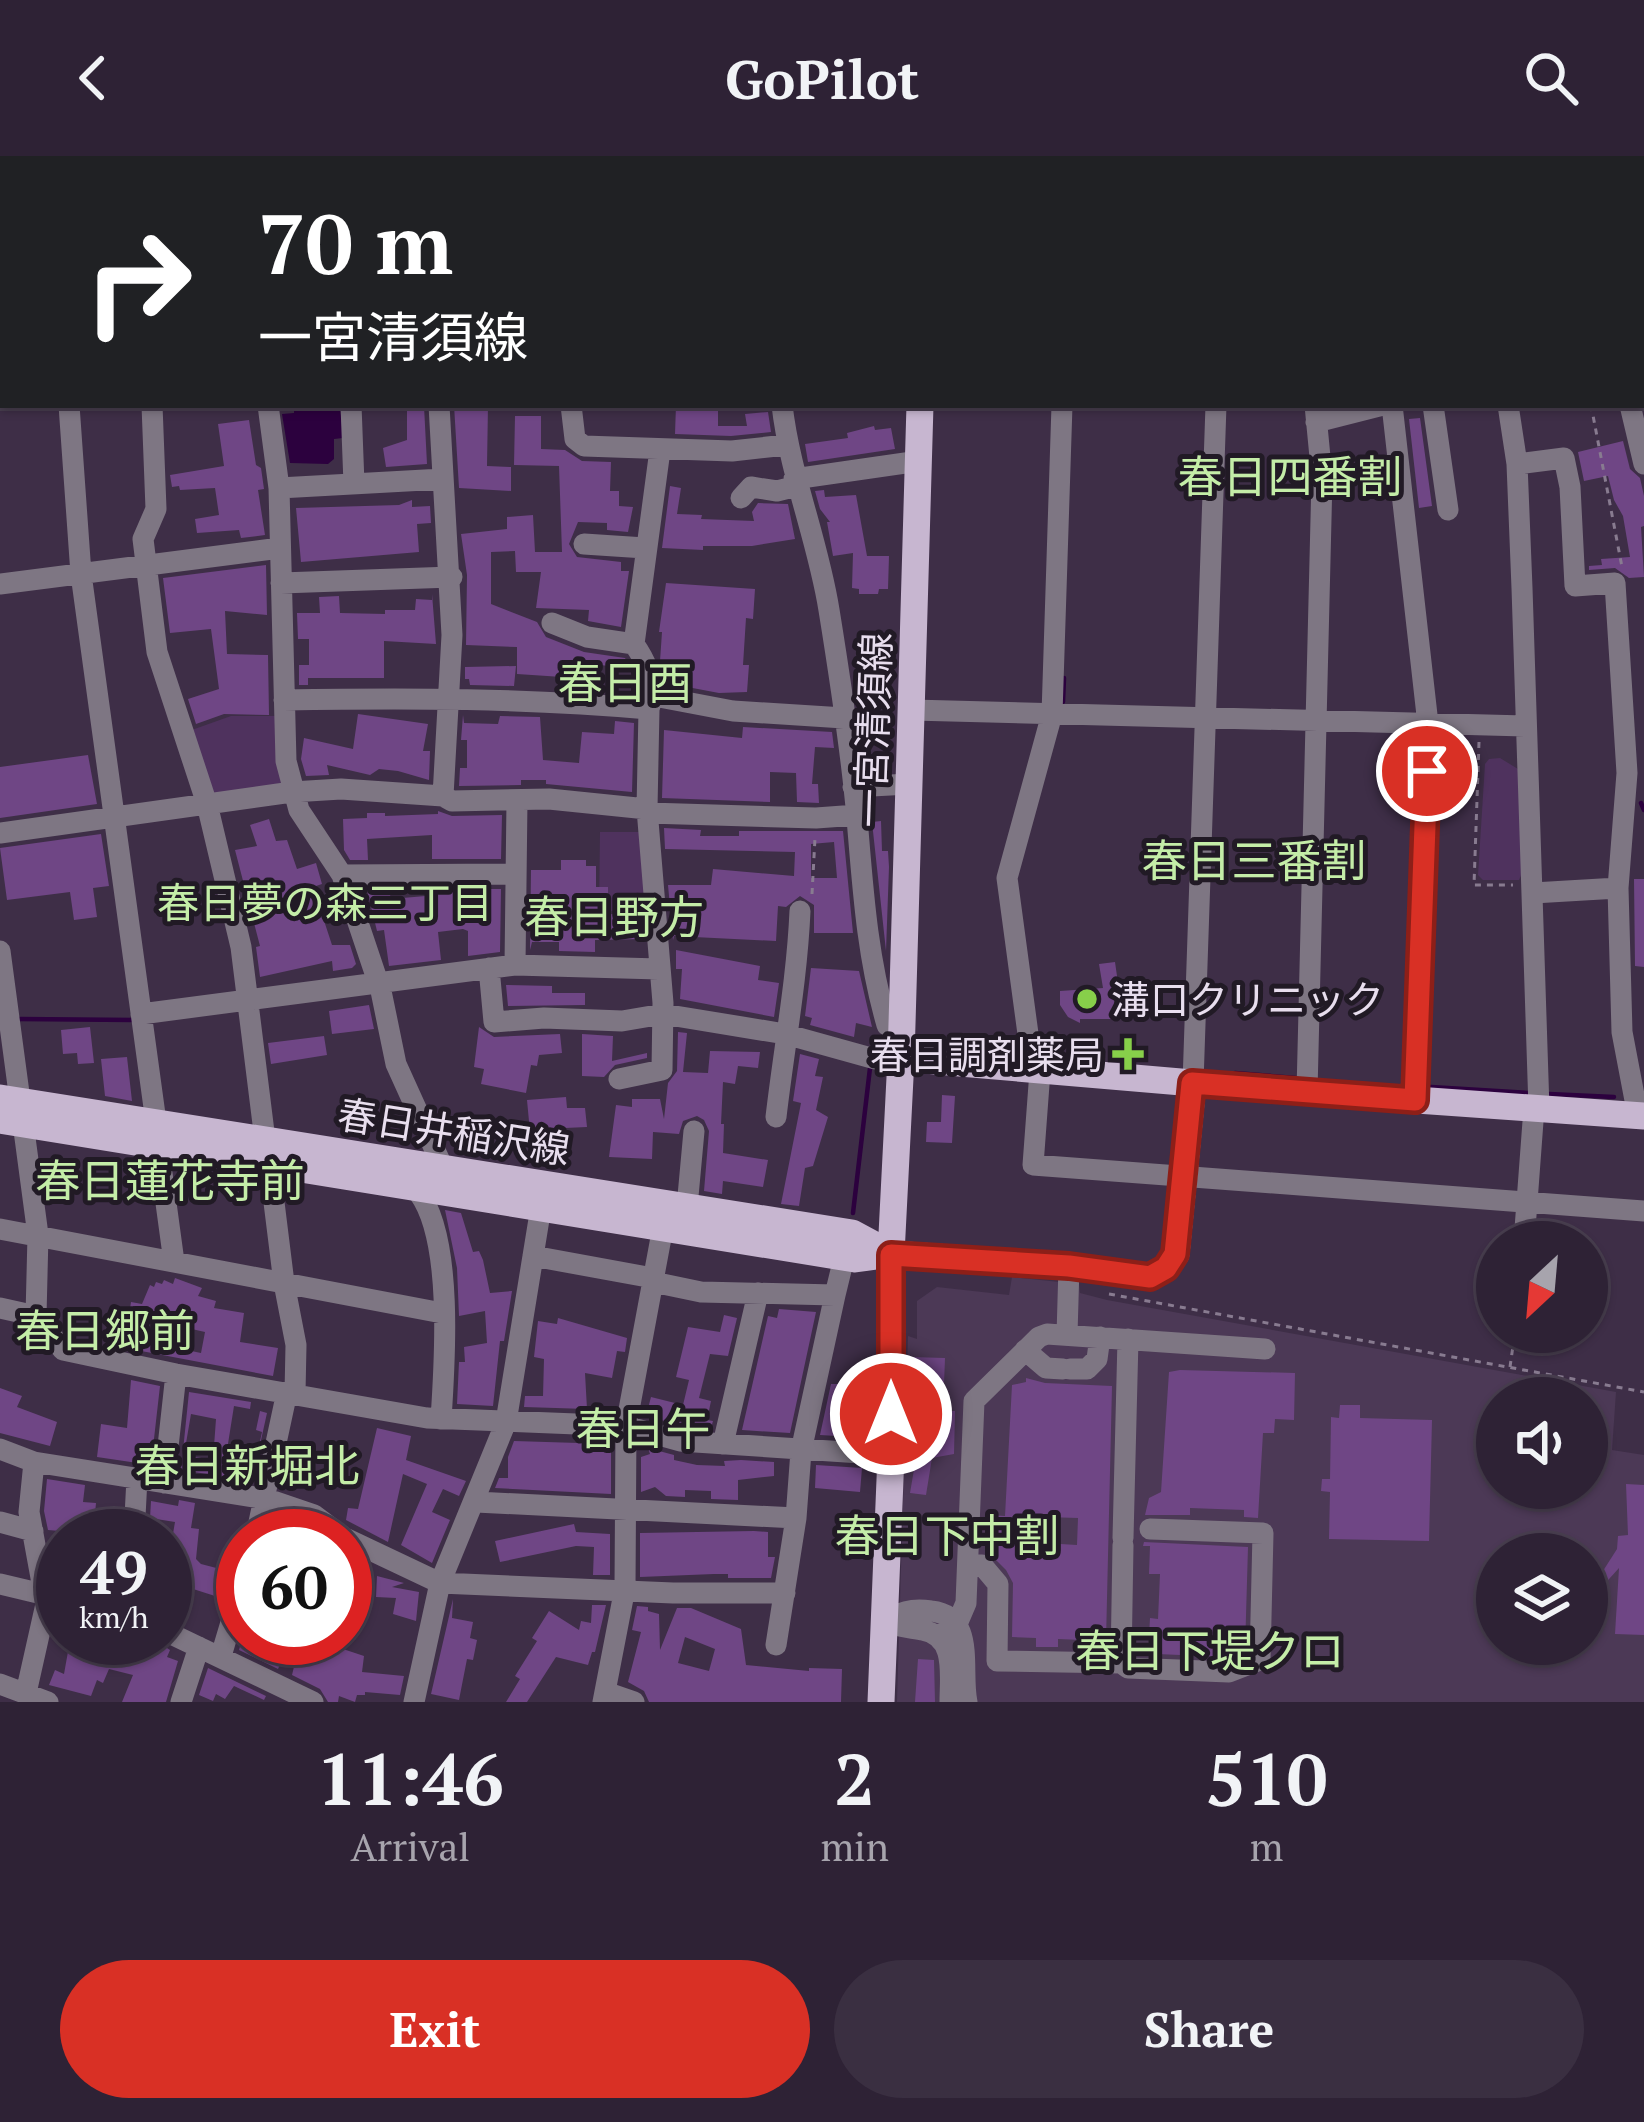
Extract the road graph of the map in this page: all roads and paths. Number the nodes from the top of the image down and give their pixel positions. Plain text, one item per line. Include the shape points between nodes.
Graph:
1 (69, 408) edge
2 (152, 408) edge
3 (268, 408) edge
4 (351, 408) edge
5 (439, 408) edge
6 (571, 408) edge
7 (782, 408) edge
8 (920, 408) edge
9 (1062, 408) edge
10 (1216, 408) edge
11 (1358, 408) edge
12 (1392, 408) edge
13 (1433, 408) edge
14 (1508, 408) edge
15 (1593, 408) edge
16 (1631, 408) edge
17 (1316, 413) edge
18 (786, 445) junction
19 (660, 450) junction
20 (1643, 450) edge
21 (919, 461) junction
22 (1516, 464) junction
23 (443, 479) junction
24 (795, 483) junction
25 (354, 484) junction
26 (279, 488) junction
27 (741, 498) dead end
28 (1448, 510) dead end
29 (584, 544) dead end
30 (280, 548) junction
31 (645, 548) junction
32 (146, 565) junction
33 (81, 574) junction
34 (452, 577) junction
35 (281, 583) junction
36 (1615, 583) junction
37 (0, 584) edge
38 (552, 622) dead end
39 (634, 644) junction
40 (447, 697) junction
41 (284, 700) junction
42 (651, 703) junction
43 (912, 710) junction
44 (1052, 714) junction
45 (844, 718) junction
46 (1204, 718) junction
47 (1319, 721) junction
48 (1428, 724) junction
49 (1480, 725) junction
50 (1525, 726) junction
51 (909, 784) junction
52 (853, 787) junction
53 (292, 793) junction
54 (443, 796) junction
55 (518, 800) junction
56 (207, 804) junction
57 (647, 811) junction
58 (857, 815) junction
59 (116, 817) junction
60 (816, 818) junction
61 (0, 833) edge
62 (516, 874) junction
63 (342, 875) junction
64 (1618, 888) junction
65 (1533, 889) junction
66 (800, 911) joint
67 (0, 951) edge
68 (515, 965) junction
69 (489, 968) junction
70 (659, 969) junction
71 (375, 981) junction
72 (248, 999) junction
73 (663, 1014) junction
74 (141, 1015) junction
75 (902, 1026) junction
76 (785, 1034) junction
77 (901, 1058) junction
78 (1036, 1071) junction
79 (619, 1079) dead end
80 (1192, 1083) junction
81 (1307, 1092) junction
82 (1415, 1100) junction
83 (1537, 1108) junction
84 (11, 1110) edge
85 (1641, 1116) edge
86 (776, 1117) dead end
87 (694, 1131) dead end
88 (157, 1133) junction
89 (267, 1151) junction
90 (444, 1170) junction
91 (1183, 1175) junction
92 (419, 1187) junction
93 (1528, 1201) junction
94 (541, 1207) junction
95 (687, 1207) junction
96 (1644, 1211) edge
97 (1526, 1221) edge
98 (663, 1227) junction
99 (0, 1228) edge
100 (38, 1235) junction
101 (891, 1255) junction
102 (533, 1256) junction
103 (844, 1258) junction
104 (174, 1262) junction
105 (1069, 1266) junction
106 (1102, 1271) junction
107 (653, 1280) junction
108 (284, 1283) junction
109 (758, 1293) junction
110 (835, 1295) junction
111 (0, 1308) edge
112 (442, 1313) junction
113 (36, 1316) junction
114 (1067, 1335) junction
115 (1100, 1337) junction
116 (1128, 1340) junction
117 (1265, 1349) dead end
118 (1025, 1350) junction
119 (1512, 1353) edge
120 (1510, 1369) junction
121 (176, 1374) junction
122 (291, 1392) junction
123 (1644, 1392) edge
124 (441, 1419) junction
125 (506, 1422) junction
126 (626, 1426) junction
127 (723, 1444) junction
128 (0, 1449) edge
129 (801, 1451) junction
130 (891, 1455) junction
131 (34, 1462) junction
132 (137, 1478) junction
133 (164, 1483) junction
134 (267, 1499) junction
135 (476, 1502) junction
136 (135, 1509) edge
137 (264, 1509) edge
138 (296, 1509) edge
139 (624, 1512) junction
140 (796, 1519) junction
141 (0, 1522) edge
142 (33, 1531) junction
143 (1133, 1534) junction
144 (36, 1541) edge
145 (372, 1550) edge
146 (968, 1564) junction
147 (440, 1582) junction
148 (0, 1584) edge
149 (626, 1588) junction
150 (36, 1592) edge
151 (784, 1593) junction
152 (884, 1622) junction
153 (947, 1630) junction
154 (192, 1643) edge
155 (776, 1645) dead end
156 (200, 1647) junction
157 (216, 1654) edge
158 (36, 1656) edge
159 (1120, 1663) junction
160 (239, 1665) edge
161 (0, 1684) edge
162 (26, 1693) junction
163 (604, 1697) edge
164 (48, 1702) edge
165 (181, 1702) edge
166 (313, 1702) edge
167 (414, 1702) edge
168 (634, 1702) edge
169 (881, 1702) edge
170 (950, 1702) edge
171 (967, 1702) edge

1 - 33 street
2 - 32 street via 156,509 143,539
3 - 26 street
4 - 25 street
5 - 23 street
6 - 19 street via 575,439 584,446
7 - 18 street
8 - 21 main road, 一宮清須線
9 - 44 street
10 - 46 street
11 - 17 street
12 - 48 street
13 - 28 street
14 - 22 street
15 - 36 path via 1624,573
16 - 20 street
17 - 47 street
18 - 19 street
18 - 24 street
19 - 31 street
21 - 24 street
21 - 43 main road, 一宮清須線
22 - 36 street via 1564,458 1576,586
22 - 50 street
23 - 25 street
23 - 34 street
24 - 27 street via 752,488
24 - 45 street via 828,601
25 - 26 street
26 - 30 street
29 - 31 street
30 - 32 street
30 - 35 street
31 - 39 street
32 - 33 street
32 - 56 street via 157,652
33 - 37 street
33 - 59 street
34 - 35 street
34 - 40 street
35 - 41 street
36 - 64 street via 1628,772
38 - 39 street
39 - 42 street via 646,662
40 - 41 street
40 - 42 street
40 - 54 street
41 - 53 street
42 - 45 street
42 - 57 street
43 - 44 street
43 - 51 main road, 一宮清須線
44 - 46 street
44 - 78 street via 1007,878
45 - 52 street
46 - 47 street
46 - 80 street
47 - 48 street
47 - 81 street
48 - 49 street
48 - 82 street
49 - 50 street
49 - 65 path via 1474,885
50 - 65 street
51 - 52 street
51 - 75 main road, 一宮清須線
52 - 58 street
53 - 54 street
53 - 56 street
53 - 63 street
54 - 55 street
55 - 57 street
55 - 62 street
56 - 59 street
56 - 72 street
57 - 60 street
57 - 70 street
58 - 60 street
58 - 75 street via 872,973 887,1025
59 - 61 street
59 - 74 street
60 - 66 path via 812,910
62 - 63 street
62 - 68 street
63 - 71 street
64 - 65 street
64 - 85 street via 1622,1032
65 - 83 street
66 - 76 street
67 - 84 street
68 - 69 street
68 - 70 street
69 - 71 street
69 - 73 street via 494,1022 622,1022
70 - 73 street
71 - 72 street
71 - 90 street via 396,1064
72 - 74 street
72 - 89 street
73 - 76 street
73 - 79 street via 662,1070
74 - 88 street
75 - 77 main road, 一宮清須線
76 - 77 street via 875,1059
76 - 86 street
77 - 78 main road
77 - 101 main road, 一宮清須線
78 - 80 main road
78 - 91 street via 1033,1165
80 - 81 main road
80 - 91 main road
81 - 82 main road
82 - 83 main road
83 - 85 main road
83 - 93 street
84 - 88 main road, 春日井稲沢線
84 - 100 street
87 - 95 street
88 - 89 main road, 春日井稲沢線
88 - 104 street
89 - 90 main road, 春日井稲沢線
89 - 92 main road, 春日井稲沢線
89 - 108 street
90 - 95 main road, 春日井稲沢線
91 - 93 street
91 - 106 main road via 1175,1254 1166,1268 1150,1277
92 - 94 main road, 春日井稲沢線
92 - 112 street via 433,1212
93 - 96 street
93 - 97 street
94 - 98 main road, 春日井稲沢線
94 - 102 street
95 - 101 main road, 春日井稲沢線 via 852,1233
98 - 103 main road, 春日井稲沢線
98 - 107 street
99 - 100 street
100 - 104 street
100 - 113 street
101 - 103 main road, 春日井稲沢線
101 - 105 main road
101 - 130 main road
102 - 107 street
102 - 125 street
103 - 110 street
104 - 108 street
105 - 106 main road
105 - 114 street
106 - 120 path via 1112,1296
107 - 109 street via 701,1292
107 - 126 street
108 - 112 street
108 - 122 street via 296,1345
109 - 110 street
109 - 127 street
110 - 129 street
111 - 113 street
112 - 124 street
113 - 121 street via 64,1350
114 - 115 street
114 - 118 street via 1047,1334
115 - 116 street
115 - 118 street via 1088,1369 1046,1369
116 - 117 street
116 - 143 street
118 - 146 street via 974,1401
119 - 120 path
120 - 123 path
121 - 122 street
121 - 133 street
122 - 124 street
122 - 134 street
124 - 125 street
125 - 126 street
125 - 135 street
126 - 127 street
126 - 139 street
127 - 129 street
128 - 131 street
129 - 130 street
129 - 140 street
130 - 152 main road
131 - 132 street
131 - 142 street
132 - 133 street
132 - 136 street
133 - 134 street
134 - 137 street
134 - 138 street
135 - 139 street
135 - 147 street
139 - 140 street
139 - 149 street
140 - 151 street
141 - 142 street
142 - 144 street
143 - 159 street
143 - 159 street via 1263,1532 1260,1660 1229,1672
145 - 147 street
146 - 153 street via 966,1603
146 - 159 street via 982,1565 998,1584 997,1660
147 - 149 street
147 - 167 street
148 - 150 street
149 - 151 street
149 - 163 street
151 - 155 street
152 - 153 street via 903,1610 926,1610 940,1612
152 - 169 main road
153 - 170 street
153 - 171 street via 965,1649
154 - 156 street
156 - 157 street
156 - 165 street
158 - 162 street
160 - 166 street
161 - 162 street
162 - 164 street
163 - 168 street

